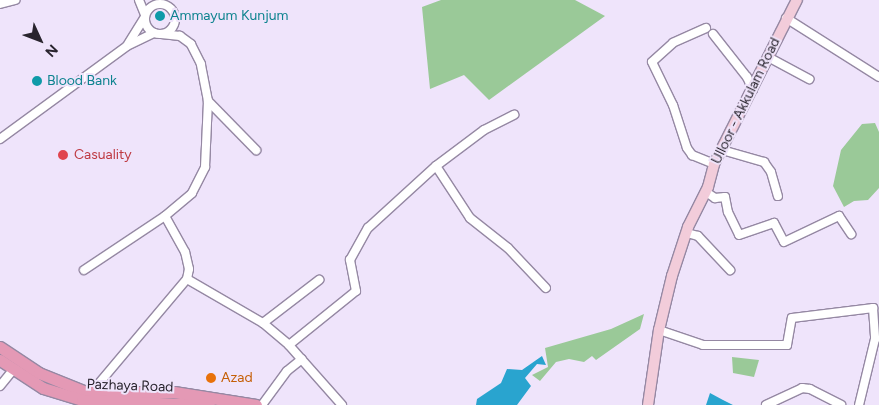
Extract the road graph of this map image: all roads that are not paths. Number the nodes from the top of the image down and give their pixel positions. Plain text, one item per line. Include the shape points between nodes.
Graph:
1 (15, 0) edge
2 (139, 0) edge
3 (797, 0) edge
4 (162, 2) edge
5 (0, 4) edge
6 (145, 16) junction
7 (786, 18) junction
8 (706, 28) dead end
9 (158, 34) junction
10 (713, 34) dead end
11 (127, 46) junction
12 (768, 57) junction
13 (879, 77) edge
14 (809, 79) dead end
15 (753, 90) junction
16 (208, 101) junction
17 (514, 115) dead end
18 (0, 139) edge
19 (256, 150) dead end
20 (722, 150) junction
21 (714, 164) junction
22 (436, 166) junction
23 (706, 192) junction
24 (778, 196) dead end
25 (165, 216) junction
26 (686, 233) junction
27 (851, 234) dead end
28 (84, 270) dead end
29 (730, 270) dead end
30 (187, 279) junction
31 (319, 280) dead end
32 (546, 288) dead end
33 (263, 323) junction
34 (659, 330) junction
35 (289, 345) junction
36 (0, 347) edge
37 (302, 359) junction
38 (0, 360) edge
39 (13, 370) junction
40 (0, 386) edge
41 (85, 399) edge
42 (173, 404) edge
43 (209, 405) edge
44 (256, 405) edge
45 (262, 405) edge
46 (342, 405) edge
47 (648, 405) edge
48 (766, 405) edge
49 (840, 405) edge
50 (859, 405) edge

1 - 5 street
2 - 6 street
3 - 7 main road, Ulloor - Akkulam Road
4 - 6 street via 152,6
4 - 9 street via 175,15 175,24 170,31
6 - 9 street via 146,24
6 - 11 street
7 - 12 main road, Ulloor - Akkulam Road
7 - 13 street
8 - 21 street via 673,43 652,62 673,105 687,148 692,155
9 - 11 street
9 - 16 street via 180,36 191,44 201,64
10 - 15 street via 747,77
11 - 18 street
12 - 14 street
12 - 15 main road, Ulloor - Akkulam Road
15 - 20 main road, Ulloor - Akkulam Road
16 - 19 street
16 - 25 street via 205,167 192,193
17 - 22 street via 484,130
20 - 21 main road, Ulloor - Akkulam Road
20 - 24 street via 764,162 771,172
21 - 23 main road, Ulloor - Akkulam Road
22 - 32 street via 470,218 508,248
22 - 35 street via 368,228 350,260 356,291
23 - 26 main road, Ulloor - Akkulam Road
23 - 27 street via 715,198 725,197 739,235 774,223 784,242 839,216
25 - 28 street
25 - 30 street via 185,252 189,269
26 - 29 street via 698,236
26 - 34 main road, Ulloor - Akkulam Road
30 - 33 street
30 - 41 street
31 - 33 street
33 - 35 street
34 - 47 main road, Ulloor - Akkulam Road
34 - 50 street via 703,345 787,345 792,318 874,308 875,339
35 - 37 street
36 - 41 main road
37 - 45 street via 287,371
37 - 46 street
38 - 39 main road, Pazhaya Road
39 - 40 street
39 - 41 main road, Pazhaya Road via 43,388
41 - 42 main road, Pazhaya Road
41 - 44 main road via 174,392
42 - 43 main road, Pazhaya Road
48 - 49 street via 802,388

